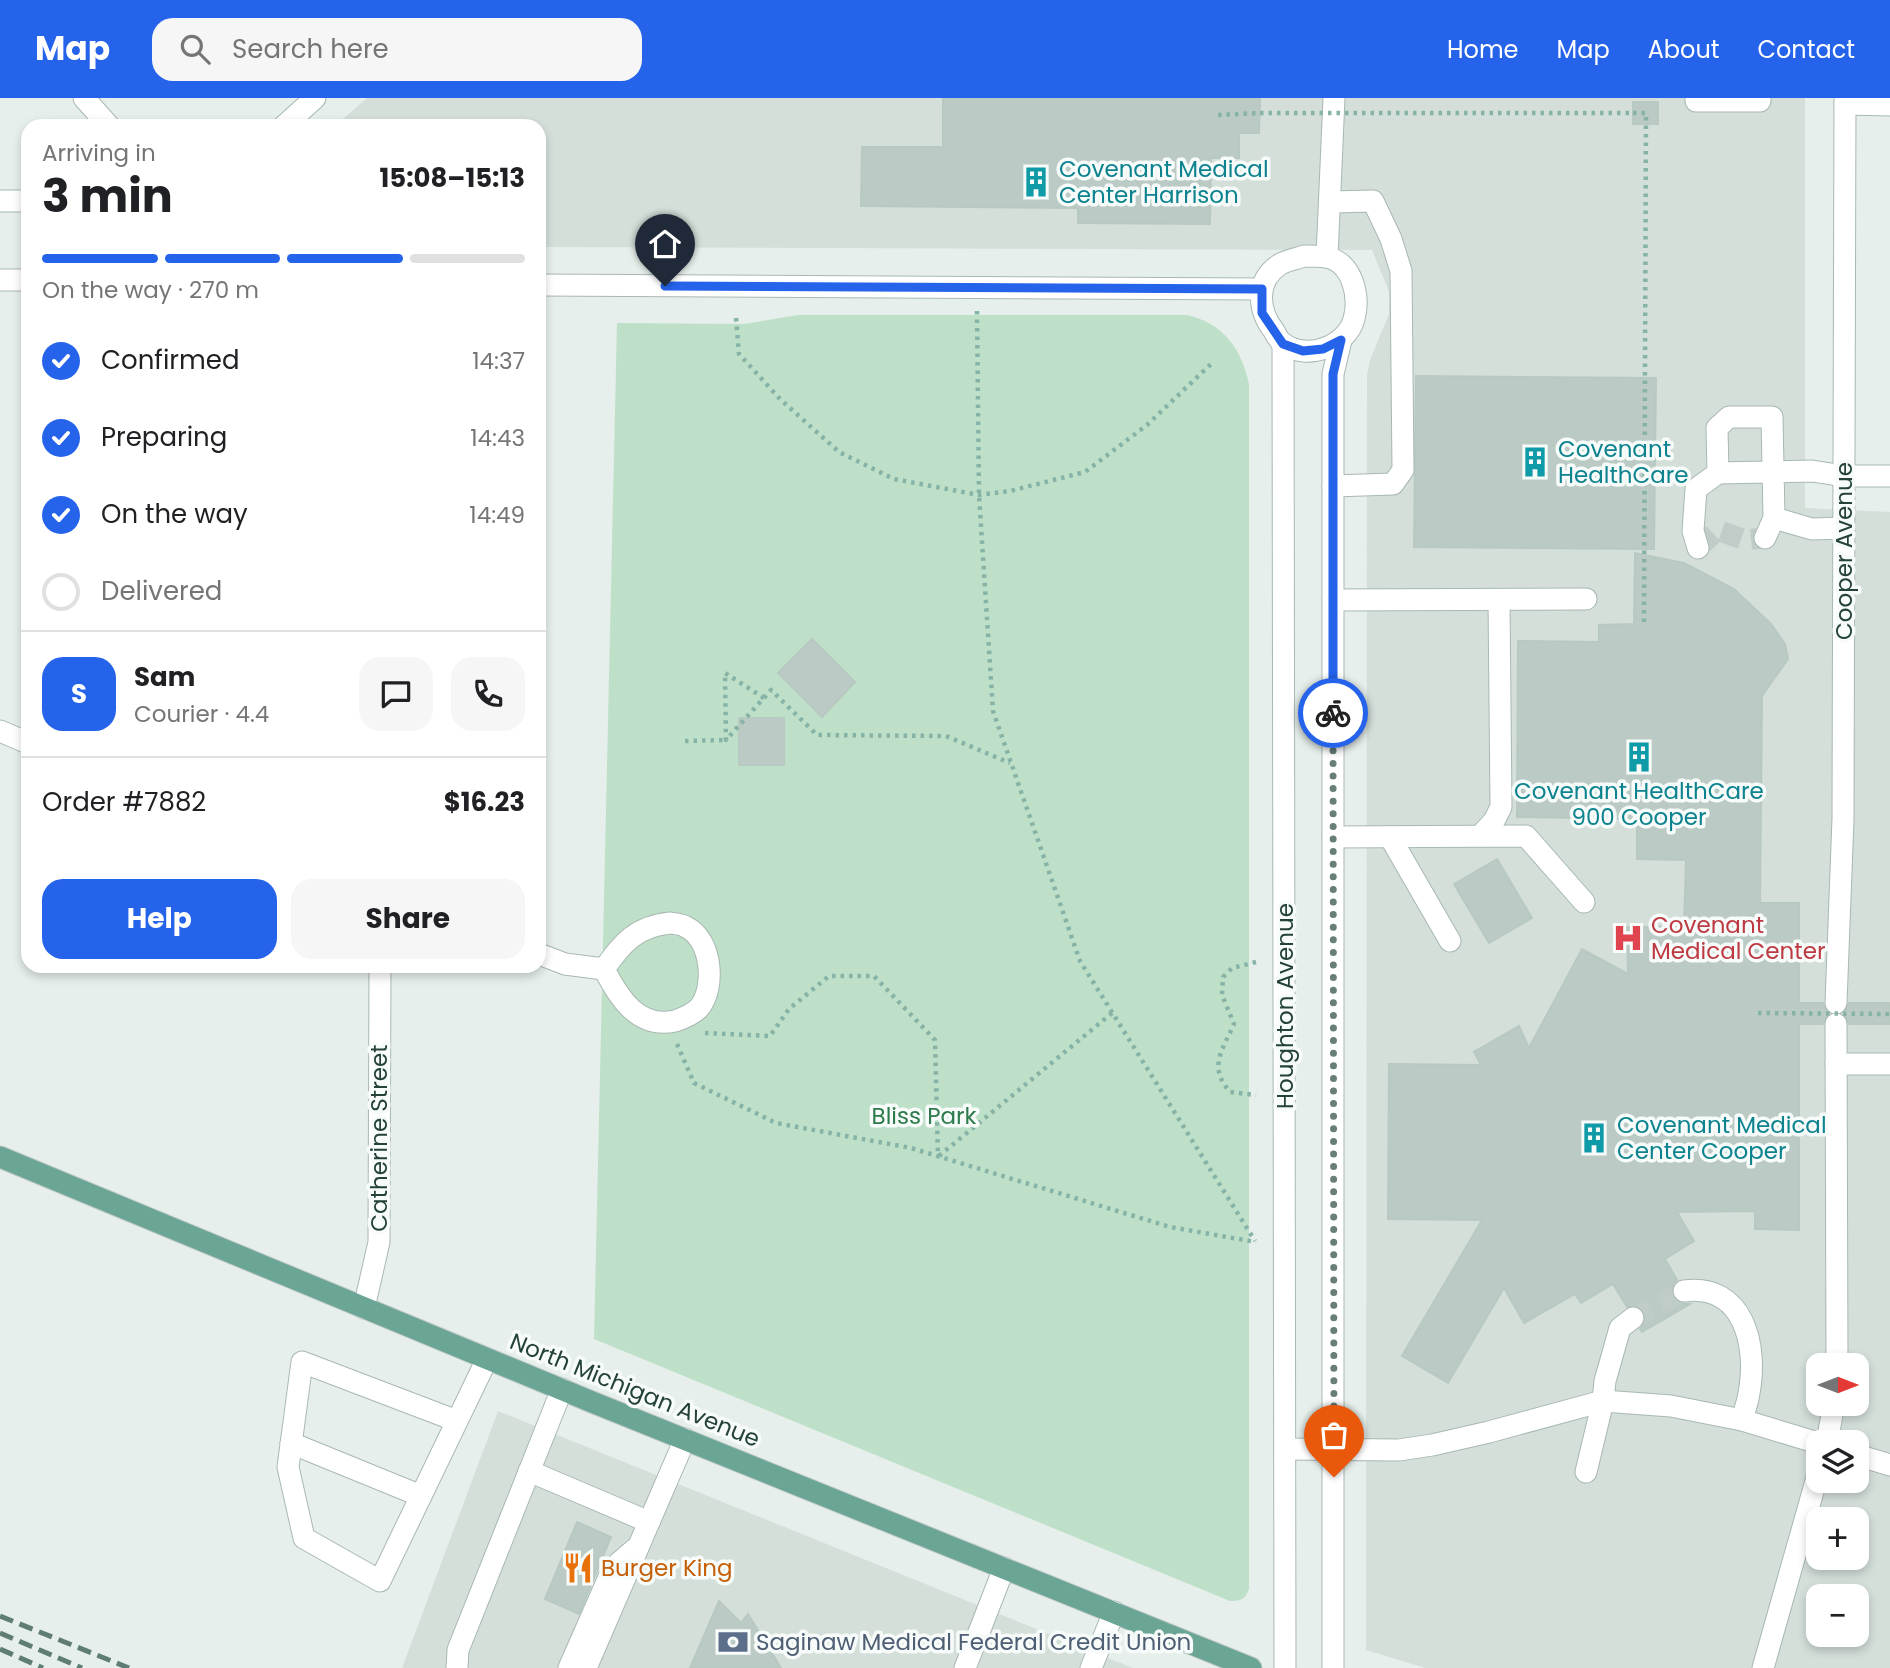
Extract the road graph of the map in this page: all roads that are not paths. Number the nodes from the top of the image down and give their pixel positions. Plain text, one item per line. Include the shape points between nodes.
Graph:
1 (84, 98) edge
2 (315, 98) edge
3 (1334, 98) edge
4 (1696, 98) edge
5 (1760, 98) edge
6 (1845, 101) edge
7 (1890, 105) edge
8 (103, 119) edge
9 (292, 119) edge
10 (0, 201) edge
11 (21, 201) edge
12 (1331, 202) junction
13 (1327, 257) junction
14 (0, 279) edge
15 (21, 280) edge
16 (546, 285) edge
17 (1262, 289) junction
18 (1341, 340) junction
19 (1283, 344) junction
20 (1773, 472) junction
21 (1718, 473) junction
22 (1844, 476) junction
23 (1890, 476) edge
24 (1333, 486) junction
25 (1844, 528) junction
26 (1698, 548) dead end
27 (1586, 599) dead end
28 (1333, 600) junction
29 (1499, 600) junction
30 (0, 731) edge
31 (21, 740) edge
32 (1480, 836) junction
33 (1333, 837) junction
34 (1390, 837) junction
35 (1584, 902) dead end
36 (1450, 941) dead end
37 (546, 957) edge
38 (604, 969) junction
39 (380, 973) edge
40 (1836, 1064) junction
41 (1890, 1064) edge
42 (0, 1157) edge
43 (1684, 1291) tunnel mouth
44 (363, 1308) junction
45 (1633, 1318) tunnel mouth
46 (1837, 1353) edge
47 (487, 1359) junction
48 (562, 1389) junction
49 (1603, 1401) junction
50 (1742, 1420) junction
51 (457, 1421) junction
52 (685, 1439) junction
53 (1806, 1439) edge
54 (291, 1443) junction
55 (1285, 1448) junction
56 (1334, 1450) junction
57 (1869, 1459) edge
58 (1890, 1465) edge
59 (529, 1471) junction
60 (1586, 1472) dead end
61 (1813, 1493) edge
62 (421, 1496) junction
63 (649, 1522) junction
64 (639, 1545) junction
65 (1004, 1568) junction
66 (1114, 1612) junction
67 (1220, 1662) edge
68 (972, 1667) edge
69 (457, 1668) edge
70 (569, 1668) edge
71 (586, 1668) edge
72 (1091, 1668) edge
73 (1251, 1668) edge
74 (1284, 1668) edge
75 (1333, 1668) edge
76 (1763, 1668) edge

1 - 8 street
2 - 9 street
3 - 12 street
4 - 5 street
6 - 7 street
6 - 22 street, Cooper Avenue
10 - 11 street
12 - 13 street
12 - 24 street via 1373,201 1401,271 1403,470 1392,484
13 - 17 street via 1304,256 1279,265
13 - 18 street via 1345,270 1357,303 1353,323
14 - 15 street
16 - 17 street
17 - 19 street via 1262,313
18 - 19 street via 1323,349 1303,351
18 - 24 street via 1333,374
19 - 55 street, Houghton Avenue
20 - 21 street
20 - 21 street via 1772,417 1728,417 1717,428
20 - 22 street
20 - 25 street via 1770,528
21 - 26 street via 1696,489 1693,531
22 - 23 street
22 - 25 street, Cooper Avenue
24 - 28 street
25 - 40 street, Cooper Avenue
27 - 29 street
28 - 29 street
28 - 33 street
29 - 32 street via 1501,807
30 - 31 street
32 - 34 street
32 - 35 street via 1526,836
33 - 34 street
33 - 56 street
34 - 36 street
37 - 38 street
38 - 38 street via 617,996 647,1021 686,1018 699,1008 707,993 707,953 699,938 683,926 651,925 618,948
39 - 44 street, Catherine Street via 379,1242
40 - 41 street
40 - 46 street, Cooper Avenue
42 - 44 main road, North Michigan Avenue
43 - 50 street via 1716,1294 1744,1321 1751,1348 1750,1392
44 - 47 main road, North Michigan Avenue
45 - 49 street via 1620,1328
47 - 48 main road, North Michigan Avenue
47 - 51 street
48 - 52 main road, North Michigan Avenue
48 - 59 street
49 - 50 street via 1671,1406
49 - 56 street via 1432,1445
49 - 60 street
50 - 53 street
51 - 54 street via 302,1362
51 - 62 street
52 - 63 street
52 - 65 main road, North Michigan Avenue
54 - 62 street
54 - 62 street via 288,1467 304,1538 380,1581
55 - 56 street
55 - 74 street, Houghton Avenue
56 - 75 street
57 - 58 street
59 - 63 street
59 - 69 street via 458,1650
61 - 76 street
63 - 64 street
64 - 70 street via 613,1568
64 - 71 street
65 - 66 main road, North Michigan Avenue
65 - 68 street
66 - 67 main road, North Michigan Avenue
66 - 72 street
67 - 73 main road, North Michigan Avenue

